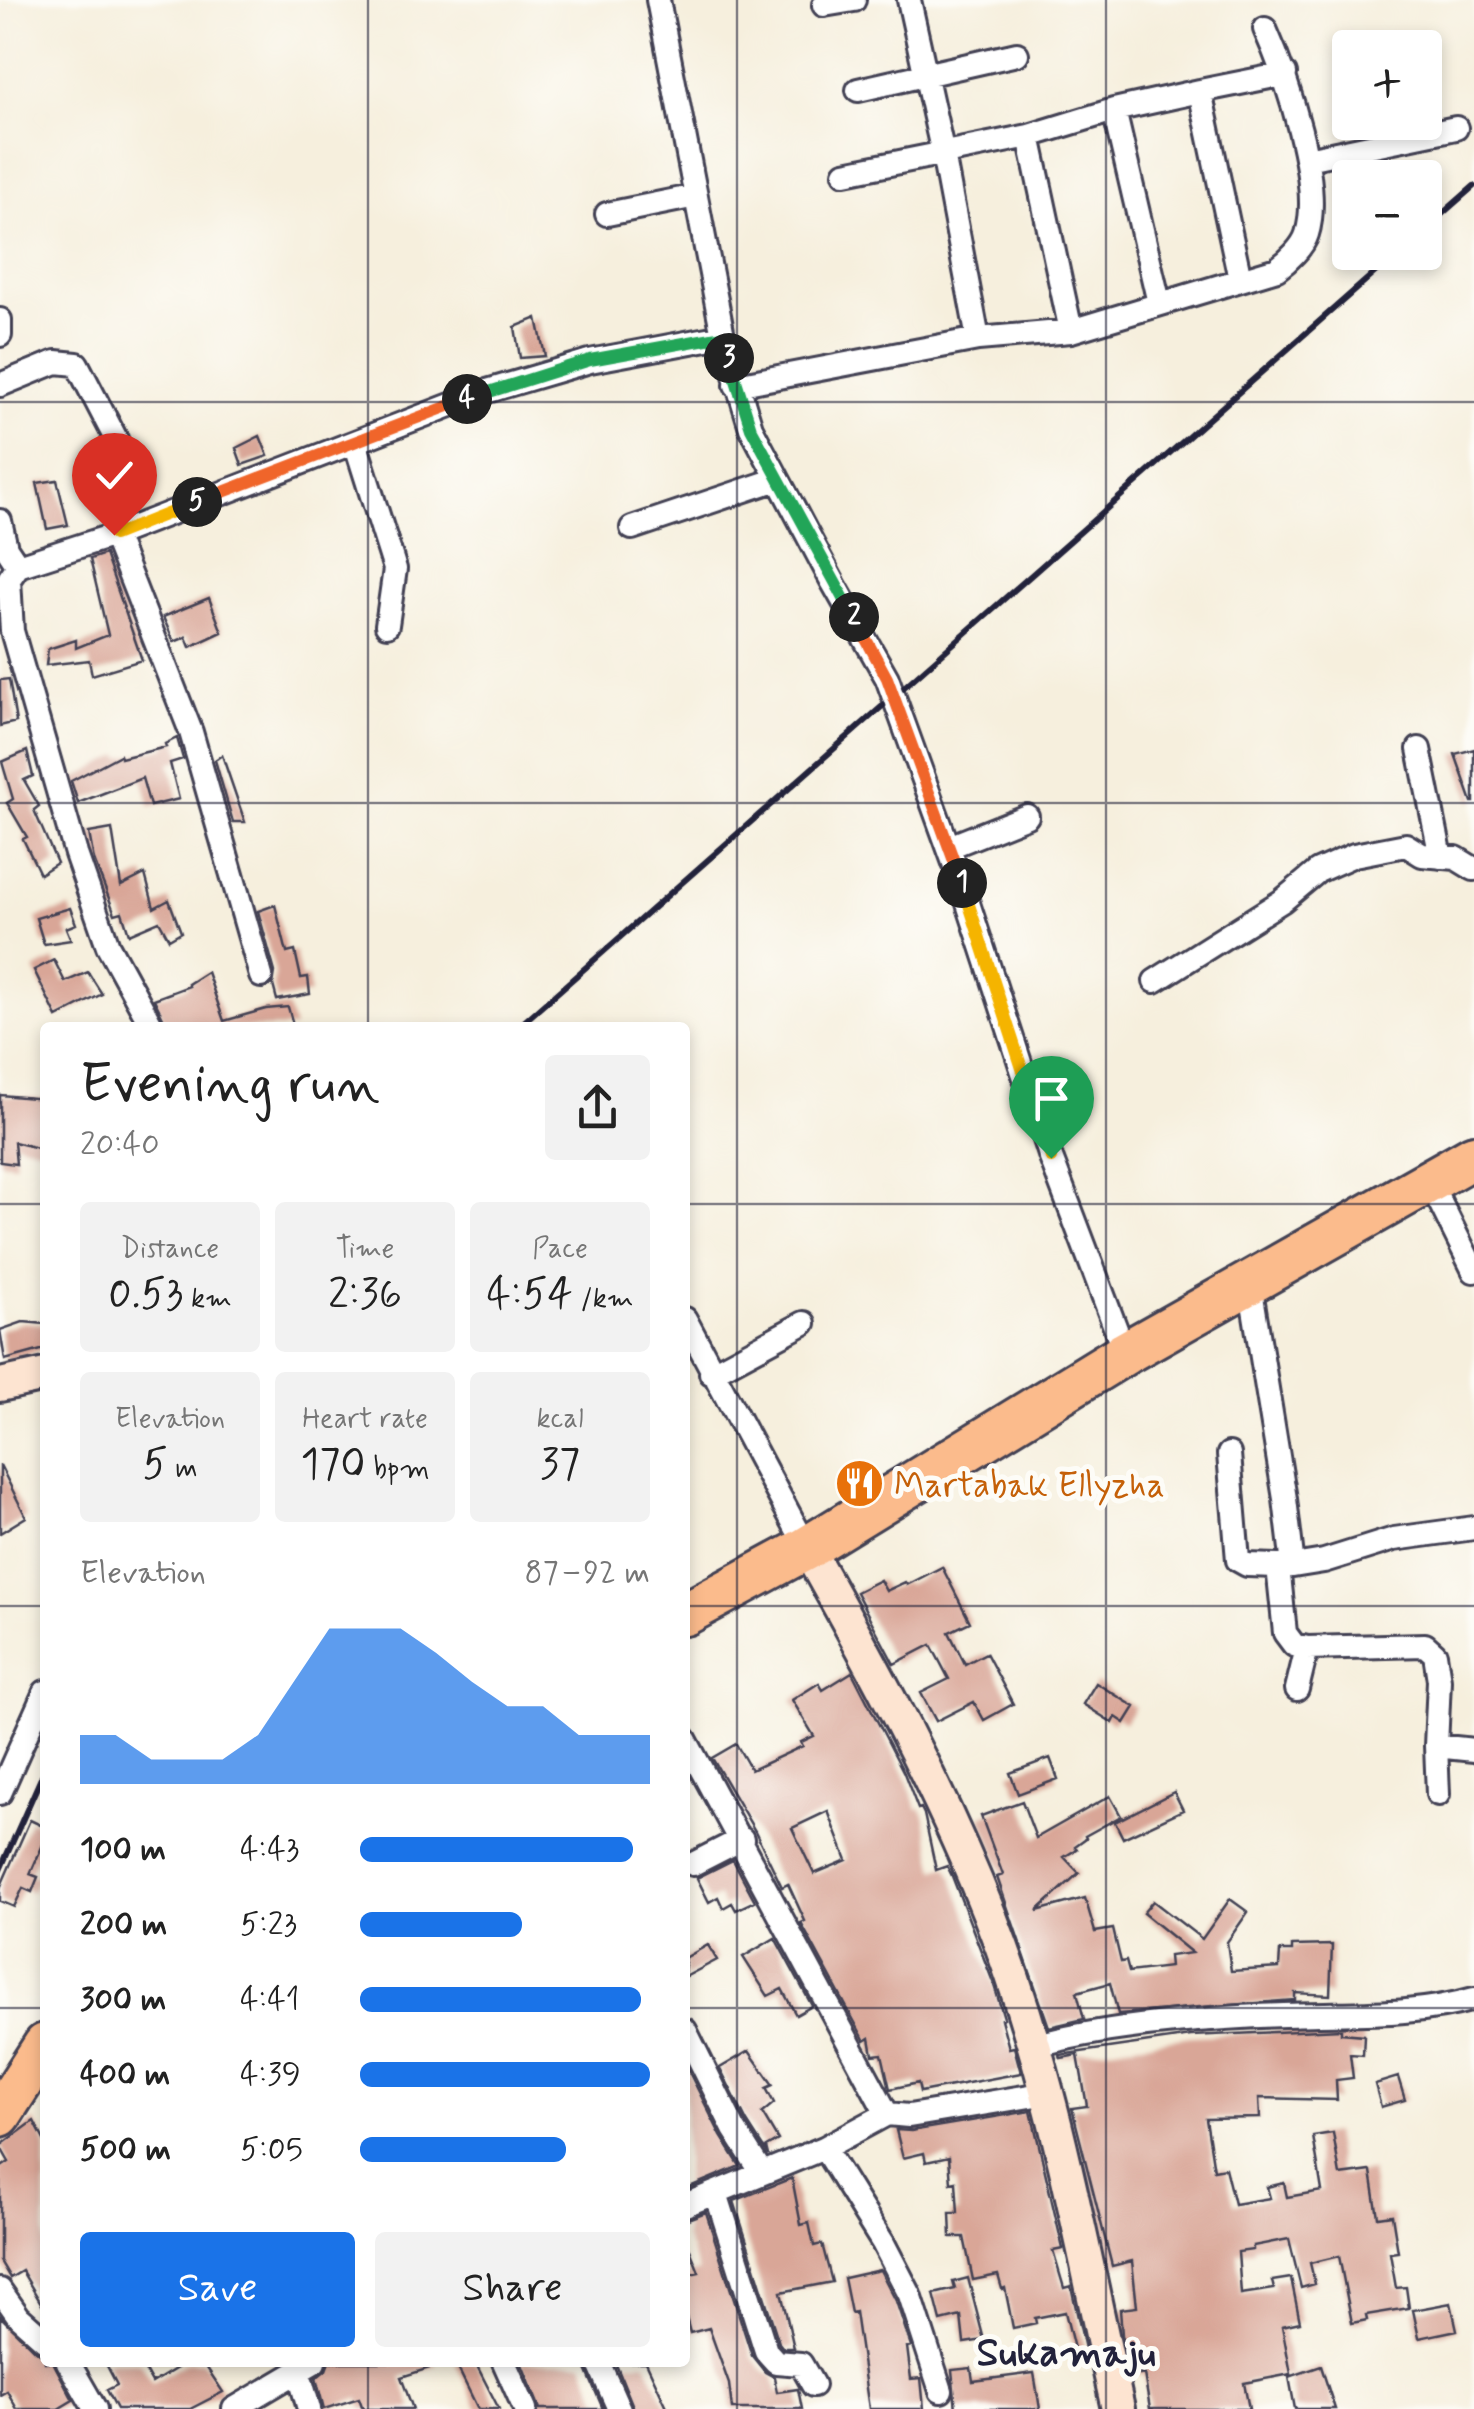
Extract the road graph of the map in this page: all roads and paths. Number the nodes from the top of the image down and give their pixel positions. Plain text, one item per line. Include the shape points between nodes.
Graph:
1 (658, 0) edge
2 (854, 0) edge
3 (908, 0) edge
4 (824, 5) dead end
5 (1265, 29) dead end
6 (1017, 54) dead end
7 (1285, 74) junction
8 (927, 76) junction
9 (858, 90) dead end
10 (1200, 91) junction
11 (1114, 110) junction
12 (1456, 128) dead end
13 (1028, 136) junction
14 (943, 154) junction
15 (1306, 159) junction
16 (846, 174) dead end
17 (696, 196) junction
18 (607, 214) dead end
19 (1240, 279) junction
20 (1159, 303) junction
21 (0, 320) edge
22 (1072, 331) junction
23 (0, 335) edge
24 (723, 336) junction
25 (978, 338) junction
26 (0, 385) edge
27 (736, 386) junction
28 (116, 440) dead end
29 (356, 442) junction
30 (778, 479) junction
31 (0, 521) edge
32 (632, 528) dead end
33 (114, 535) junction
34 (18, 566) junction
35 (388, 626) dead end
36 (1420, 749) dead end
37 (1027, 816) dead end
38 (949, 847) junction
39 (1441, 857) junction
40 (1474, 870) edge
41 (260, 976) dead end
42 (1156, 981) dead end
43 (150, 1022) edge
44 (1474, 1156) edge
45 (1430, 1182) junction
46 (1474, 1271) edge
47 (1250, 1284) junction
48 (804, 1324) dead end
49 (690, 1330) edge
50 (1125, 1353) junction
51 (711, 1372) junction
52 (40, 1376) edge
53 (0, 1386) edge
54 (1228, 1454) dead end
55 (1474, 1528) edge
56 (807, 1548) junction
57 (1285, 1566) junction
58 (690, 1611) edge
59 (1307, 1648) junction
60 (1296, 1689) dead end
61 (40, 1703) edge
62 (1436, 1746) junction
63 (690, 1748) edge
64 (1474, 1750) edge
65 (0, 1792) edge
66 (1438, 1794) dead end
67 (742, 1839) junction
68 (692, 1864) dead end
69 (1474, 1999) edge
70 (1034, 2046) junction
71 (40, 2053) edge
72 (690, 2059) edge
73 (1048, 2092) junction
74 (0, 2114) edge
75 (888, 2114) junction
76 (824, 2148) junction
77 (762, 2173) junction
78 (716, 2192) junction
79 (690, 2203) edge
80 (0, 2290) edge
81 (40, 2335) edge
82 (71, 2367) edge
83 (304, 2367) edge
84 (306, 2367) edge
85 (506, 2367) edge
86 (600, 2367) edge
87 (812, 2385) dead end
88 (942, 2391) dead end
89 (95, 2409) edge
90 (234, 2409) edge
91 (308, 2409) edge
92 (525, 2409) edge
93 (619, 2409) edge
94 (1118, 2409) edge

1 - 17 street
2 - 4 street
3 - 8 street
5 - 7 street
6 - 8 street
7 - 10 street
7 - 15 street
8 - 9 street
8 - 14 street
10 - 11 street
10 - 19 street
11 - 13 street
11 - 20 street
12 - 15 street
13 - 14 street
13 - 22 street
14 - 16 street
14 - 25 street
15 - 19 street via 1307,235 1277,269
17 - 18 street
17 - 24 street
19 - 20 street
20 - 22 street
21 - 23 street
22 - 25 street
24 - 27 street
24 - 29 street via 590,360
25 - 27 street
26 - 28 street via 56,362 77,364
27 - 30 street
29 - 33 street
29 - 35 street via 395,569
30 - 32 street
30 - 38 street via 887,678
31 - 34 street
33 - 34 street
33 - 41 street via 191,732
34 - 43 street via 9,579 12,631 76,854 108,946
36 - 39 street
37 - 38 street
38 - 50 street via 1051,1158
39 - 40 street
39 - 42 street via 1406,845 1328,864
44 - 45 highway
45 - 46 street
45 - 47 highway
47 - 50 highway
47 - 57 street via 1280,1462
48 - 51 street
49 - 51 street
50 - 56 highway
51 - 56 street
52 - 53 street
54 - 57 street via 1238,1560
55 - 57 street
56 - 58 highway
56 - 70 street via 944,1814 990,1916
57 - 59 street via 1285,1633
59 - 60 street
59 - 62 street via 1432,1649 1439,1680
61 - 65 street
62 - 64 street
62 - 66 street
63 - 67 street
67 - 68 street
67 - 75 street
69 - 70 street via 1392,2014 1282,2014 1083,2033
70 - 73 street
71 - 74 highway
72 - 77 street
73 - 75 street
73 - 94 street
75 - 76 street
76 - 77 street
76 - 88 street via 910,2296
77 - 78 street
78 - 79 street
78 - 87 street via 766,2351 776,2362 801,2364
80 - 81 street
82 - 89 street
83 - 90 street
84 - 91 street
85 - 92 street
86 - 93 street

